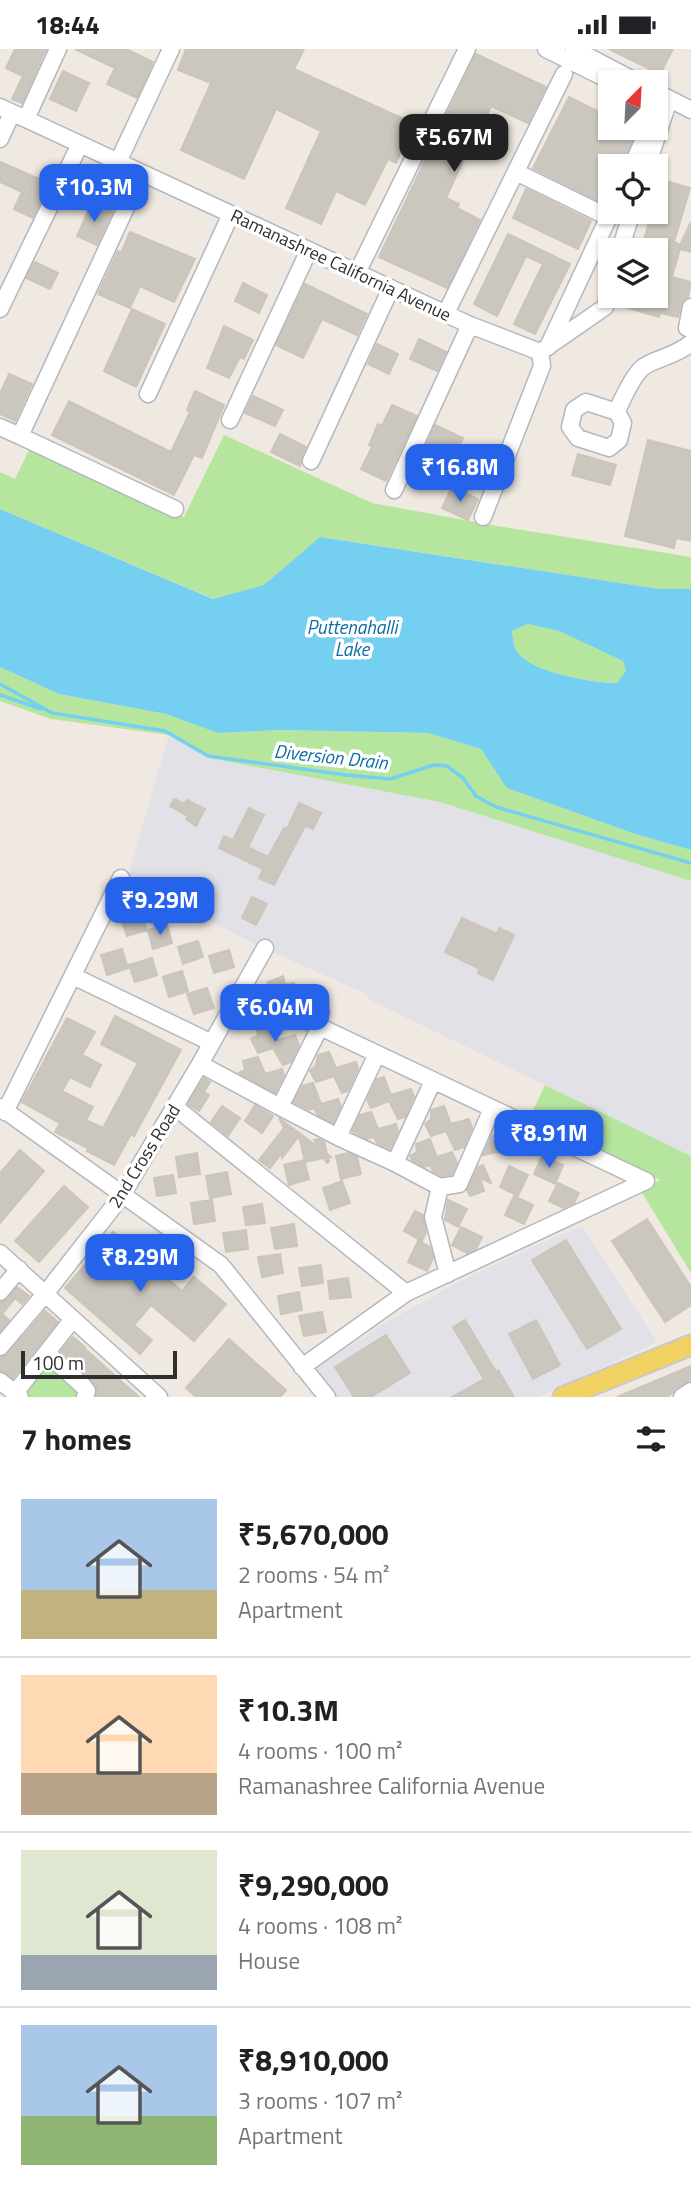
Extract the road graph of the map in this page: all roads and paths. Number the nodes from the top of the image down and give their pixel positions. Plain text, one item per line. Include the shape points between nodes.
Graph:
1 (58, 49) edge
2 (171, 49) edge
3 (467, 49) edge
4 (546, 49) edge
5 (574, 49) edge
6 (614, 70) edge
7 (564, 74) dead end
8 (598, 75) edge
9 (668, 106) edge
10 (668, 110) edge
11 (691, 110) edge
12 (12, 113) edge
13 (691, 121) edge
14 (0, 139) edge
15 (80, 144) junction
16 (118, 162) junction
17 (516, 172) junction
18 (142, 173) junction
19 (598, 209) edge
20 (231, 214) junction
21 (605, 224) edge
22 (309, 250) junction
23 (357, 273) junction
24 (391, 288) junction
25 (691, 307) edge
26 (604, 308) edge
27 (0, 309) edge
28 (446, 313) junction
29 (470, 325) junction
30 (691, 329) edge
31 (691, 342) edge
32 (543, 351) junction
33 (148, 394) dead end
34 (617, 412) dead end
35 (230, 420) dead end
36 (0, 427) edge
37 (20, 436) junction
38 (310, 461) dead end
39 (394, 490) dead end
40 (175, 509) dead end
41 (483, 517) dead end
42 (121, 878) dead end
43 (265, 948) dead end
44 (73, 976) junction
45 (242, 990) junction
46 (320, 1027) junction
47 (212, 1043) junction
48 (377, 1054) junction
49 (200, 1063) junction
50 (433, 1081) junction
51 (174, 1107) junction
52 (280, 1107) junction
53 (3, 1109) edge
54 (492, 1109) junction
55 (338, 1137) junction
56 (395, 1163) junction
57 (440, 1187) junction
58 (122, 1195) junction
59 (0, 1253) edge
60 (19, 1269) junction
61 (448, 1274) junction
62 (0, 1292) edge
63 (406, 1293) junction
64 (46, 1294) junction
65 (73, 1319) junction
66 (691, 1345) edge
67 (0, 1347) edge
68 (47, 1353) junction
69 (302, 1367) junction
70 (0, 1381) edge
71 (691, 1391) edge
72 (18, 1395) edge
73 (156, 1396) edge
74 (85, 1397) edge
75 (327, 1397) edge
76 (563, 1397) edge
77 (682, 1397) edge

1 - 12 street
2 - 16 street
3 - 23 street
4 - 8 street
5 - 6 street
7 - 17 street
9 - 11 street
10 - 13 street
12 - 14 street
12 - 15 street, Ramanashree California Avenue
15 - 16 street, Ramanashree California Avenue
15 - 27 street
16 - 18 street, Ramanashree California Avenue
17 - 19 street
17 - 28 street
18 - 20 street, Ramanashree California Avenue
18 - 37 street
20 - 22 street, Ramanashree California Avenue
20 - 33 street
21 - 32 street
22 - 23 street, Ramanashree California Avenue
22 - 35 street
23 - 24 street, Ramanashree California Avenue
24 - 28 street, Ramanashree California Avenue
24 - 38 street
25 - 30 street via 687,328
26 - 32 street
28 - 29 street, Ramanashree California Avenue
29 - 32 street, Ramanashree California Avenue
29 - 39 street
31 - 34 street via 642,369
32 - 41 street via 542,366
36 - 37 street
37 - 40 street
42 - 44 street
43 - 45 street, 2nd Cross Road
44 - 47 street
44 - 53 street
45 - 46 street
45 - 47 street, 2nd Cross Road
46 - 48 street
46 - 52 street
47 - 49 street, 2nd Cross Road
48 - 50 street
48 - 55 street
49 - 51 street, 2nd Cross Road
49 - 52 street
50 - 54 street
50 - 56 street
51 - 58 street, 2nd Cross Road
51 - 63 street
52 - 55 street
53 - 58 street
54 - 57 street via 459,1184
54 - 61 street via 646,1181
55 - 56 street
56 - 57 street
57 - 61 street via 433,1217
58 - 64 street, 2nd Cross Road
58 - 69 street via 221,1265
59 - 60 street
60 - 62 street
60 - 64 street
61 - 63 street
63 - 69 street
64 - 65 street
64 - 67 street, 2nd Cross Road
65 - 68 street
65 - 73 street
66 - 76 main road
68 - 72 street
68 - 74 street via 86,1389
69 - 75 street
70 - 72 street
71 - 77 street

